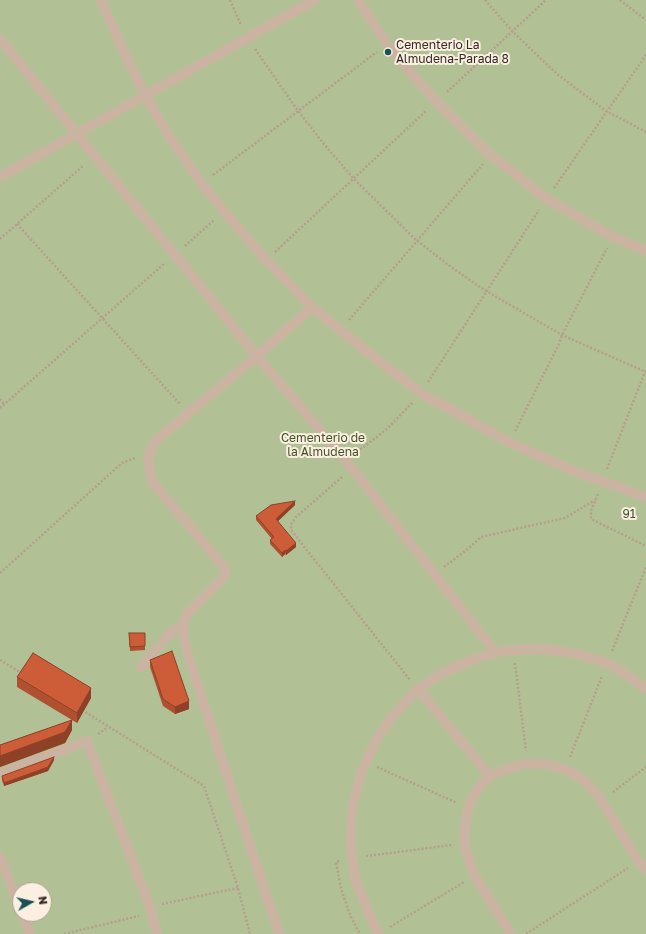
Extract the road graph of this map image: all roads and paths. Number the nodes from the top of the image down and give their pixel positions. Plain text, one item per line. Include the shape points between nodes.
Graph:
1 (101, 0) edge
2 (230, 0) edge
3 (315, 0) edge
4 (358, 0) edge
5 (485, 0) edge
6 (546, 0) edge
7 (620, 0) edge
8 (646, 20) edge
9 (512, 32) junction
10 (247, 38) junction
11 (0, 39) edge
12 (387, 44) junction
13 (646, 55) edge
14 (145, 95) junction
15 (436, 102) junction
16 (298, 111) junction
17 (606, 111) junction
18 (646, 132) edge
19 (77, 133) junction
20 (95, 155) junction
21 (491, 155) junction
22 (0, 177) edge
23 (353, 178) junction
24 (203, 183) junction
25 (547, 199) junction
26 (224, 211) junction
27 (17, 224) junction
28 (613, 237) junction
29 (0, 239) edge
30 (418, 240) junction
31 (646, 251) edge
32 (175, 255) junction
33 (266, 260) junction
34 (486, 291) junction
35 (312, 307) junction
36 (102, 318) junction
37 (340, 330) junction
38 (562, 335) junction
39 (257, 356) junction
40 (646, 371) edge
41 (421, 393) junction
42 (0, 399) edge
43 (4, 404) junction
44 (0, 408) edge
45 (188, 413) junction
46 (510, 442) junction
47 (122, 463) dead end
48 (348, 465) junction
49 (603, 481) junction
50 (646, 497) edge
51 (596, 499) junction
52 (646, 546) edge
53 (0, 573) edge
54 (434, 574) junction
55 (183, 625) junction
56 (514, 650) junction
57 (495, 652) junction
58 (0, 660) edge
59 (141, 667) dead end
60 (27, 677) edge
61 (418, 689) junction
62 (646, 689) edge
63 (81, 710) edge
64 (366, 762) junction
65 (528, 764) junction
66 (646, 768) edge
67 (0, 774) edge
68 (490, 776) junction
69 (601, 800) junction
70 (469, 808) junction
71 (465, 843) junction
72 (0, 857) edge
73 (351, 858) junction
74 (638, 861) junction
75 (336, 862) dead end
76 (646, 870) edge
77 (475, 876) junction
78 (12, 888) edge
79 (238, 888) junction
80 (150, 907) junction
81 (139, 916) dead end
82 (25, 922) edge
83 (30, 934) edge
84 (64, 934) edge
85 (157, 934) edge
86 (250, 934) edge
87 (279, 934) edge
88 (360, 934) edge
89 (379, 934) edge
90 (511, 934) edge
91 (526, 934) edge

1 - 14 lane
2 - 10 path
3 - 10 lane
4 - 12 lane
5 - 9 path
6 - 9 path
7 - 8 path
9 - 15 path
9 - 17 path via 557,74
10 - 14 lane
10 - 16 path
11 - 19 lane
12 - 15 lane
12 - 16 path
13 - 17 path
14 - 19 lane
14 - 24 lane via 171,140
15 - 21 lane
15 - 23 path
16 - 23 path
16 - 24 path
17 - 18 path
17 - 25 path
19 - 20 lane
19 - 22 lane
20 - 27 path
20 - 32 lane
21 - 25 lane
21 - 30 path
23 - 30 path
23 - 33 path
24 - 26 lane
25 - 28 lane
25 - 34 path
26 - 32 path
26 - 33 lane
27 - 29 path
27 - 36 path
28 - 31 lane
28 - 38 path
30 - 34 path via 451,268
30 - 37 path
32 - 36 path
32 - 39 lane
33 - 35 lane
34 - 38 path
34 - 41 path
35 - 37 lane
35 - 39 lane
36 - 43 path
36 - 45 path
37 - 41 lane
38 - 40 path
38 - 46 path
39 - 45 lane
39 - 48 lane
40 - 49 path
41 - 46 lane
41 - 48 path
42 - 43 path
43 - 44 path
45 - 55 lane via 155,441 148,456 150,474 158,490 225,568 225,574 186,616
46 - 49 lane
47 - 53 path
48 - 54 lane
48 - 61 path via 295,518 291,530
49 - 50 lane
49 - 51 path
51 - 52 path via 591,519
51 - 54 path via 565,518 481,537
54 - 57 lane
55 - 59 lane via 173,630
55 - 87 lane via 188,655
56 - 57 lane
56 - 62 lane via 540,649 574,654 610,664
56 - 65 path
57 - 61 lane via 457,666
58 - 60 path
61 - 64 lane via 395,713 376,740
61 - 68 lane
63 - 79 path via 204,786
64 - 70 path
64 - 73 lane via 352,809
65 - 68 lane via 502,770
65 - 69 lane via 544,764 565,769 587,783
66 - 69 path
67 - 80 lane via 87,741
68 - 70 lane via 480,786
69 - 74 lane
70 - 71 lane
71 - 73 path
71 - 77 lane
72 - 78 lane
73 - 89 lane via 355,879
74 - 76 lane
74 - 91 path
75 - 88 path via 341,890
77 - 89 path
77 - 90 lane
79 - 80 path
79 - 86 path
80 - 85 lane
81 - 84 path
82 - 83 lane

